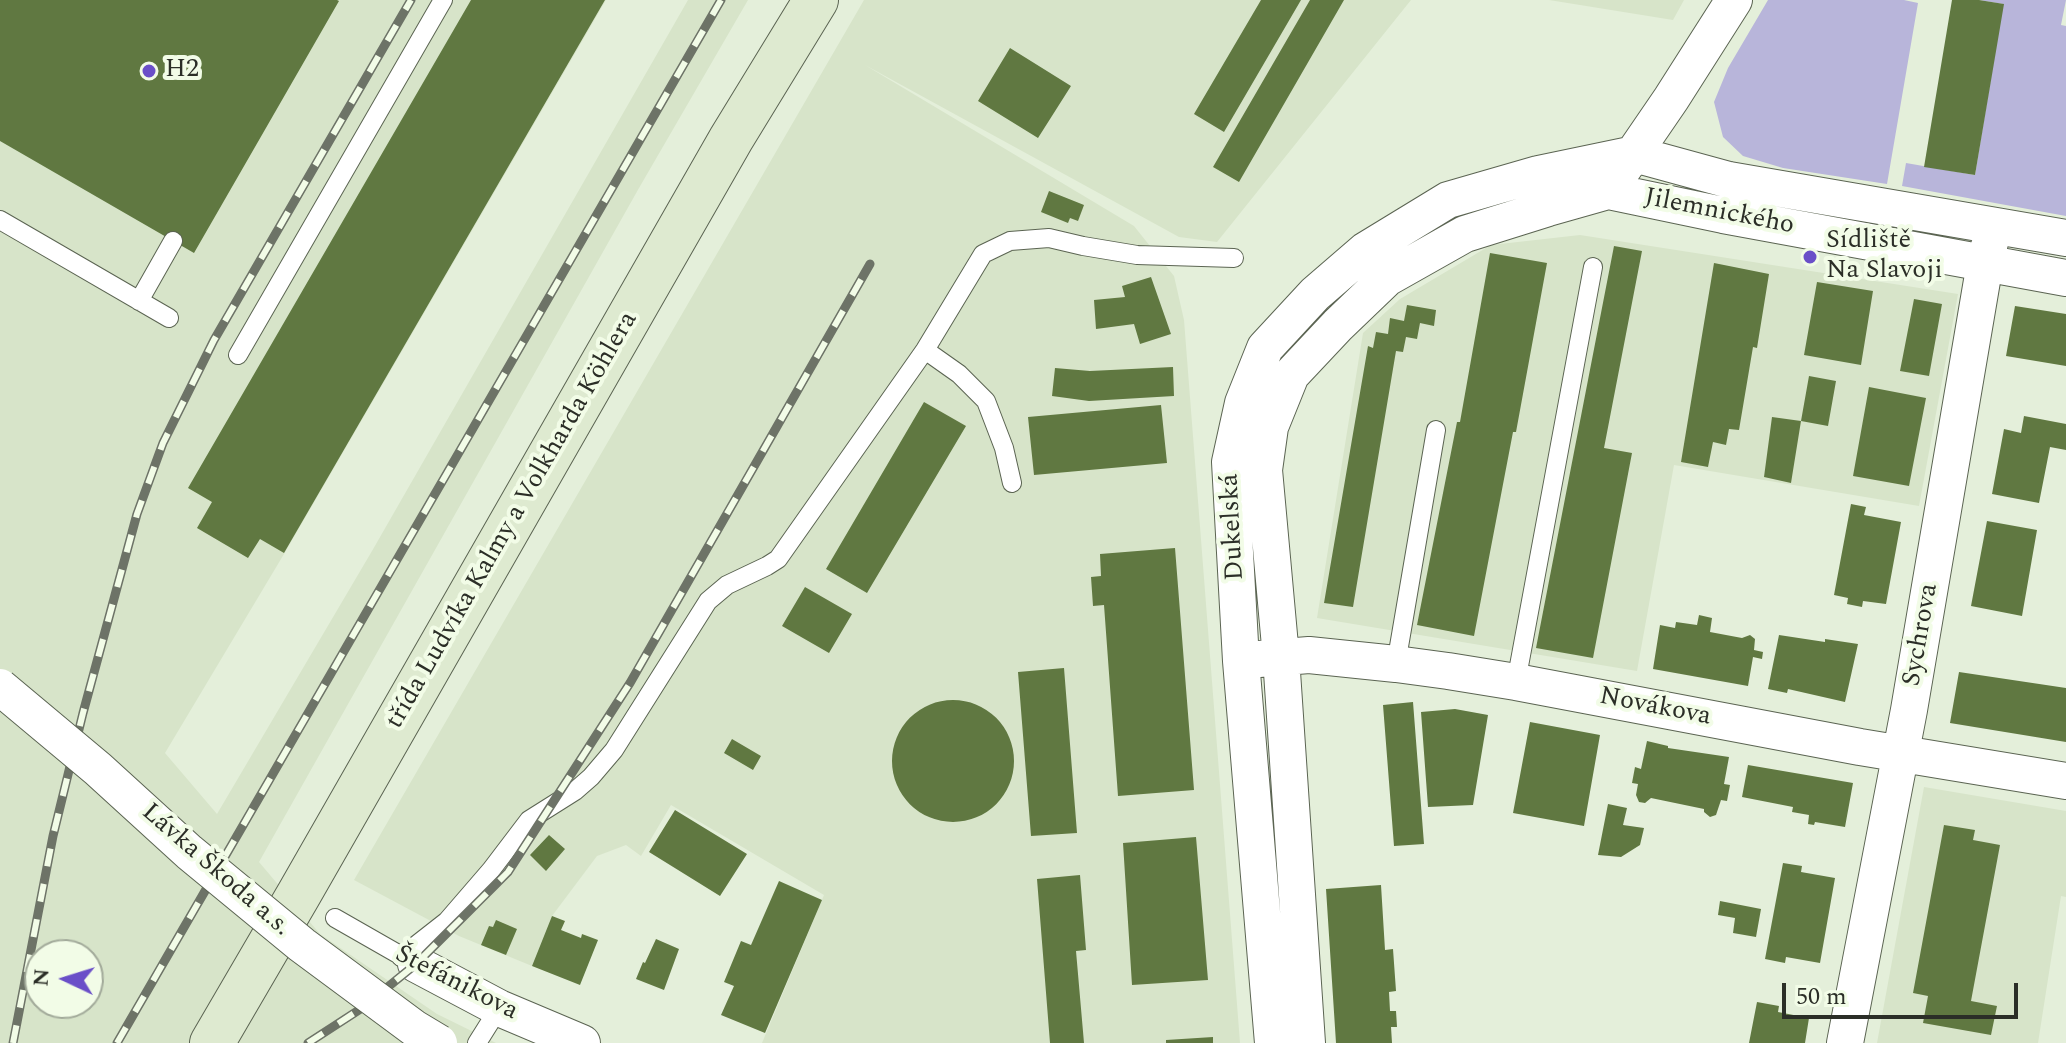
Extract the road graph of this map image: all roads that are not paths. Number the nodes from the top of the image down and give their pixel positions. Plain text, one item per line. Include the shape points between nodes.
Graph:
1 (443, 0) edge
2 (816, 0) edge
3 (1734, 0) edge
4 (1634, 154) junction
5 (1608, 191) junction
6 (0, 220) edge
7 (1994, 226) junction
8 (2066, 238) edge
9 (173, 241) dead end
10 (1234, 258) dead end
11 (1985, 263) junction
12 (1593, 267) dead end
13 (2066, 278) edge
14 (139, 301) junction
15 (169, 318) dead end
16 (925, 350) junction
17 (238, 355) dead end
18 (1436, 430) dead end
19 (1012, 483) dead end
20 (1281, 657) junction
21 (1241, 661) junction
22 (1396, 664) junction
23 (1516, 682) junction
24 (0, 687) edge
25 (1901, 754) junction
26 (2066, 781) edge
27 (335, 918) dead end
28 (409, 960) junction
29 (499, 1008) junction
30 (212, 1043) edge
31 (439, 1043) edge
32 (477, 1043) edge
33 (582, 1043) edge
34 (1273, 1043) edge
35 (1307, 1043) edge
36 (1845, 1043) edge

1 - 17 lane
2 - 30 street, třída Ludvíka Kalmy a Volkharda Köhlera
3 - 4 street
4 - 5 street
4 - 7 street, Jilemnického via 1729,180
4 - 21 street, Dukelská via 1448,200 1366,250 1265,348 1243,403 1230,462
5 - 11 street, Jilemnického
5 - 20 street, Dukelská via 1465,234 1387,278 1291,375 1270,427 1264,470
6 - 14 lane
7 - 8 street, Jilemnického
7 - 11 street, Sychrova
9 - 14 lane
10 - 16 lane via 1137,255 1049,238 1010,241 983,254
11 - 13 street, Jilemnického
11 - 25 street, Sychrova
12 - 23 lane
14 - 15 lane
16 - 19 lane via 986,401
16 - 28 lane via 778,559 708,601 614,750 575,791 529,820
18 - 22 lane
20 - 21 street, Novákova
20 - 22 street, Novákova
20 - 35 street, Dukelská
21 - 34 street, Dukelská
22 - 23 street, Novákova
23 - 25 street, Novákova
24 - 31 street, Lávka Škoda a.s., bridge via 302,945
25 - 26 street, Novákova
25 - 36 street, Sychrova
27 - 28 lane, Štefánikova
28 - 29 street, Štefánikova
29 - 32 lane
29 - 33 street, Štefánikova

